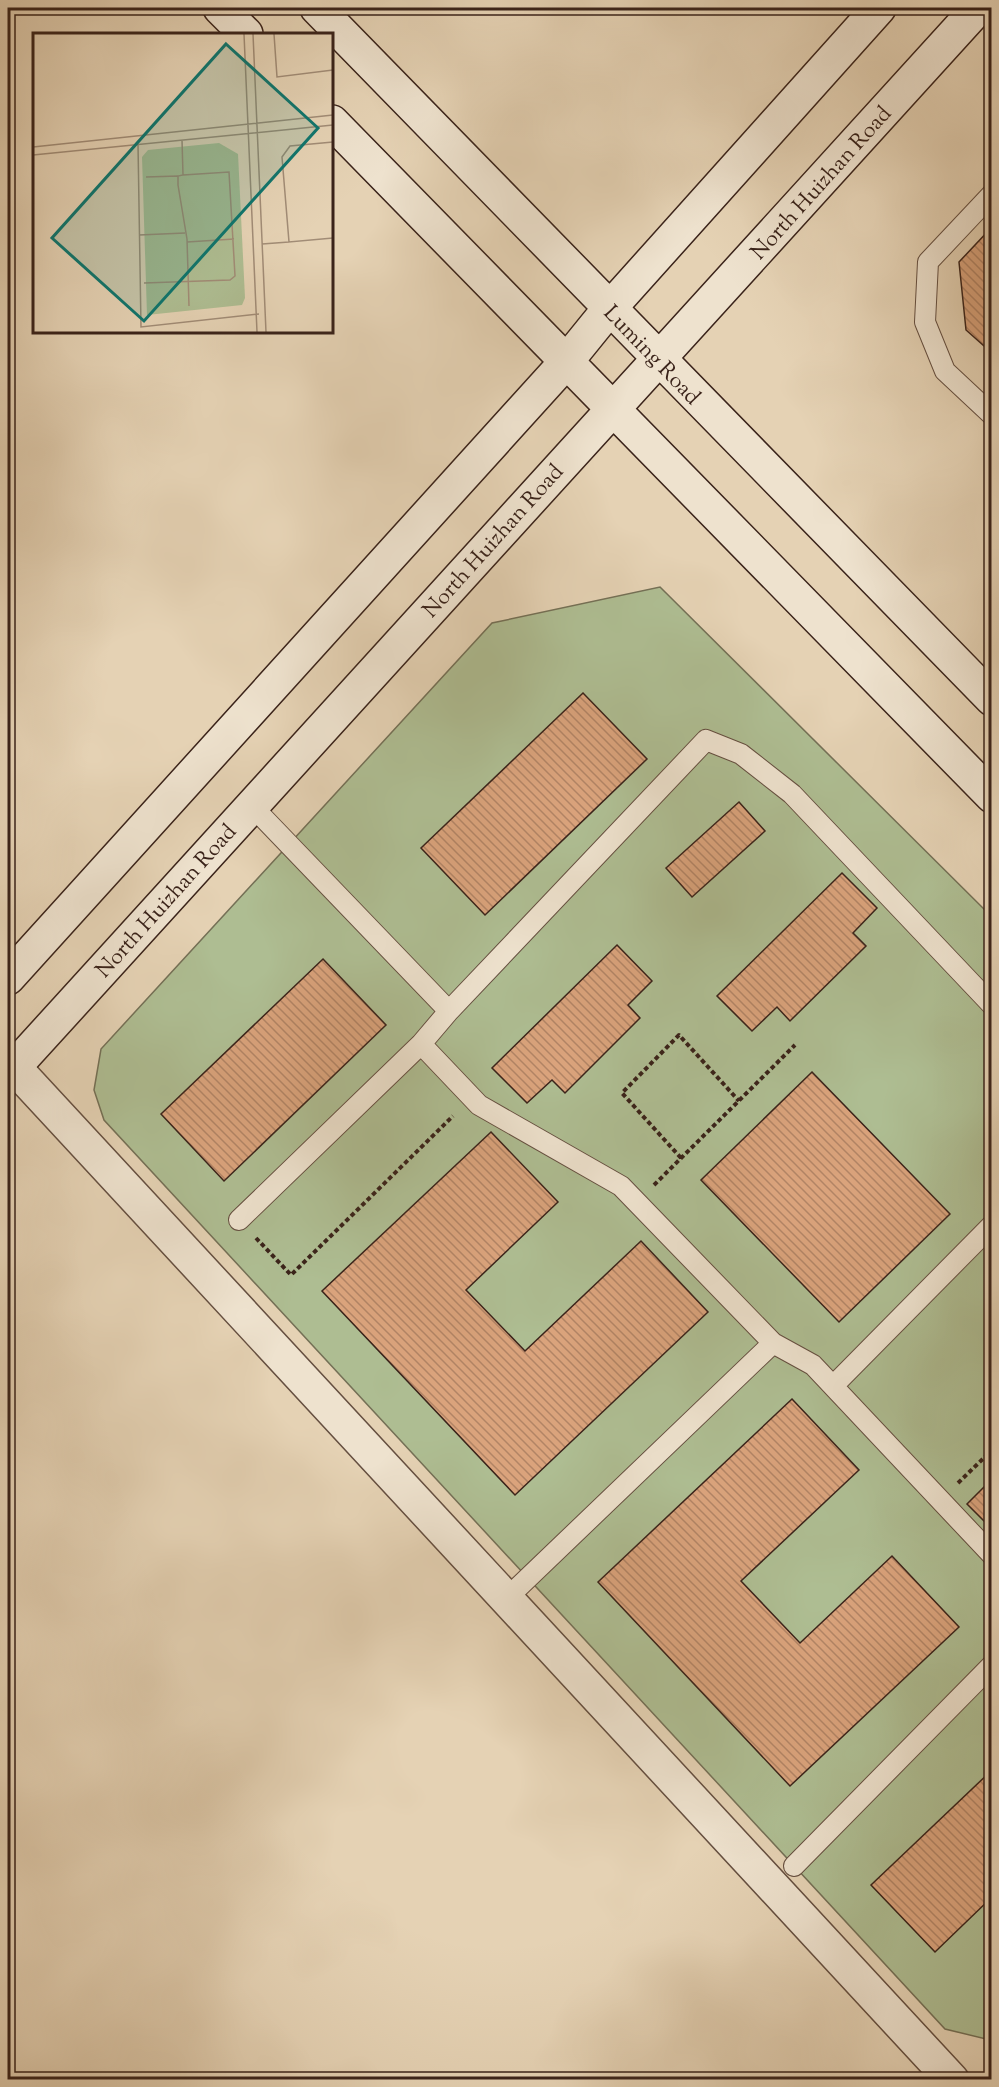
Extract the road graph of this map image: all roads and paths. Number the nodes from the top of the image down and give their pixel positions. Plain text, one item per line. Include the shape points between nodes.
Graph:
1 (220, 8) edge
2 (317, 8) edge
3 (879, 8) edge
4 (978, 8) edge
5 (245, 33) edge
6 (333, 123) edge
7 (992, 194) edge
8 (609, 309) junction
9 (658, 360) junction
10 (566, 362) junction
11 (612, 408) junction
12 (992, 415) edge
13 (992, 699) edge
14 (992, 796) edge
15 (251, 805) junction
16 (8, 978) edge
17 (992, 1005) edge
18 (449, 1011) junction
19 (421, 1044) junction
20 (795, 1045) dead end
21 (11, 1070) edge
22 (472, 1098) junction
23 (739, 1101) junction
24 (681, 1158) junction
25 (637, 1203) junction
26 (239, 1220) joint
27 (992, 1225) edge
28 (773, 1343) junction
29 (833, 1386) junction
30 (992, 1450) edge
31 (940, 1500) junction
32 (992, 1555) edge
33 (506, 1599) junction
34 (992, 1665) edge
35 (794, 1866) dead end
36 (952, 2079) edge

1 - 5 main road
2 - 8 main road, Luming Road
3 - 8 main road
4 - 9 main road, North Huizhan Road
6 - 10 main road
7 - 12 lane via 928,262 925,322 945,370
8 - 9 main road, Luming Road
8 - 10 main road
9 - 11 main road, North Huizhan Road
9 - 13 main road, Luming Road
10 - 11 main road
10 - 16 main road
11 - 14 main road
11 - 15 main road, North Huizhan Road
15 - 18 lane
15 - 21 main road, North Huizhan Road
17 - 18 lane via 792,794 741,753 706,740
18 - 19 lane
19 - 22 lane
19 - 26 lane
20 - 23 path
21 - 33 main road
22 - 25 lane via 621,1186
22 - 26 path via 291,1275
23 - 24 path
23 - 24 path via 679,1035 622,1092
24 - 25 path
25 - 28 lane
27 - 29 lane
28 - 29 lane via 813,1365
28 - 33 lane
29 - 31 lane
30 - 31 path
31 - 32 lane
33 - 36 main road
34 - 35 lane

